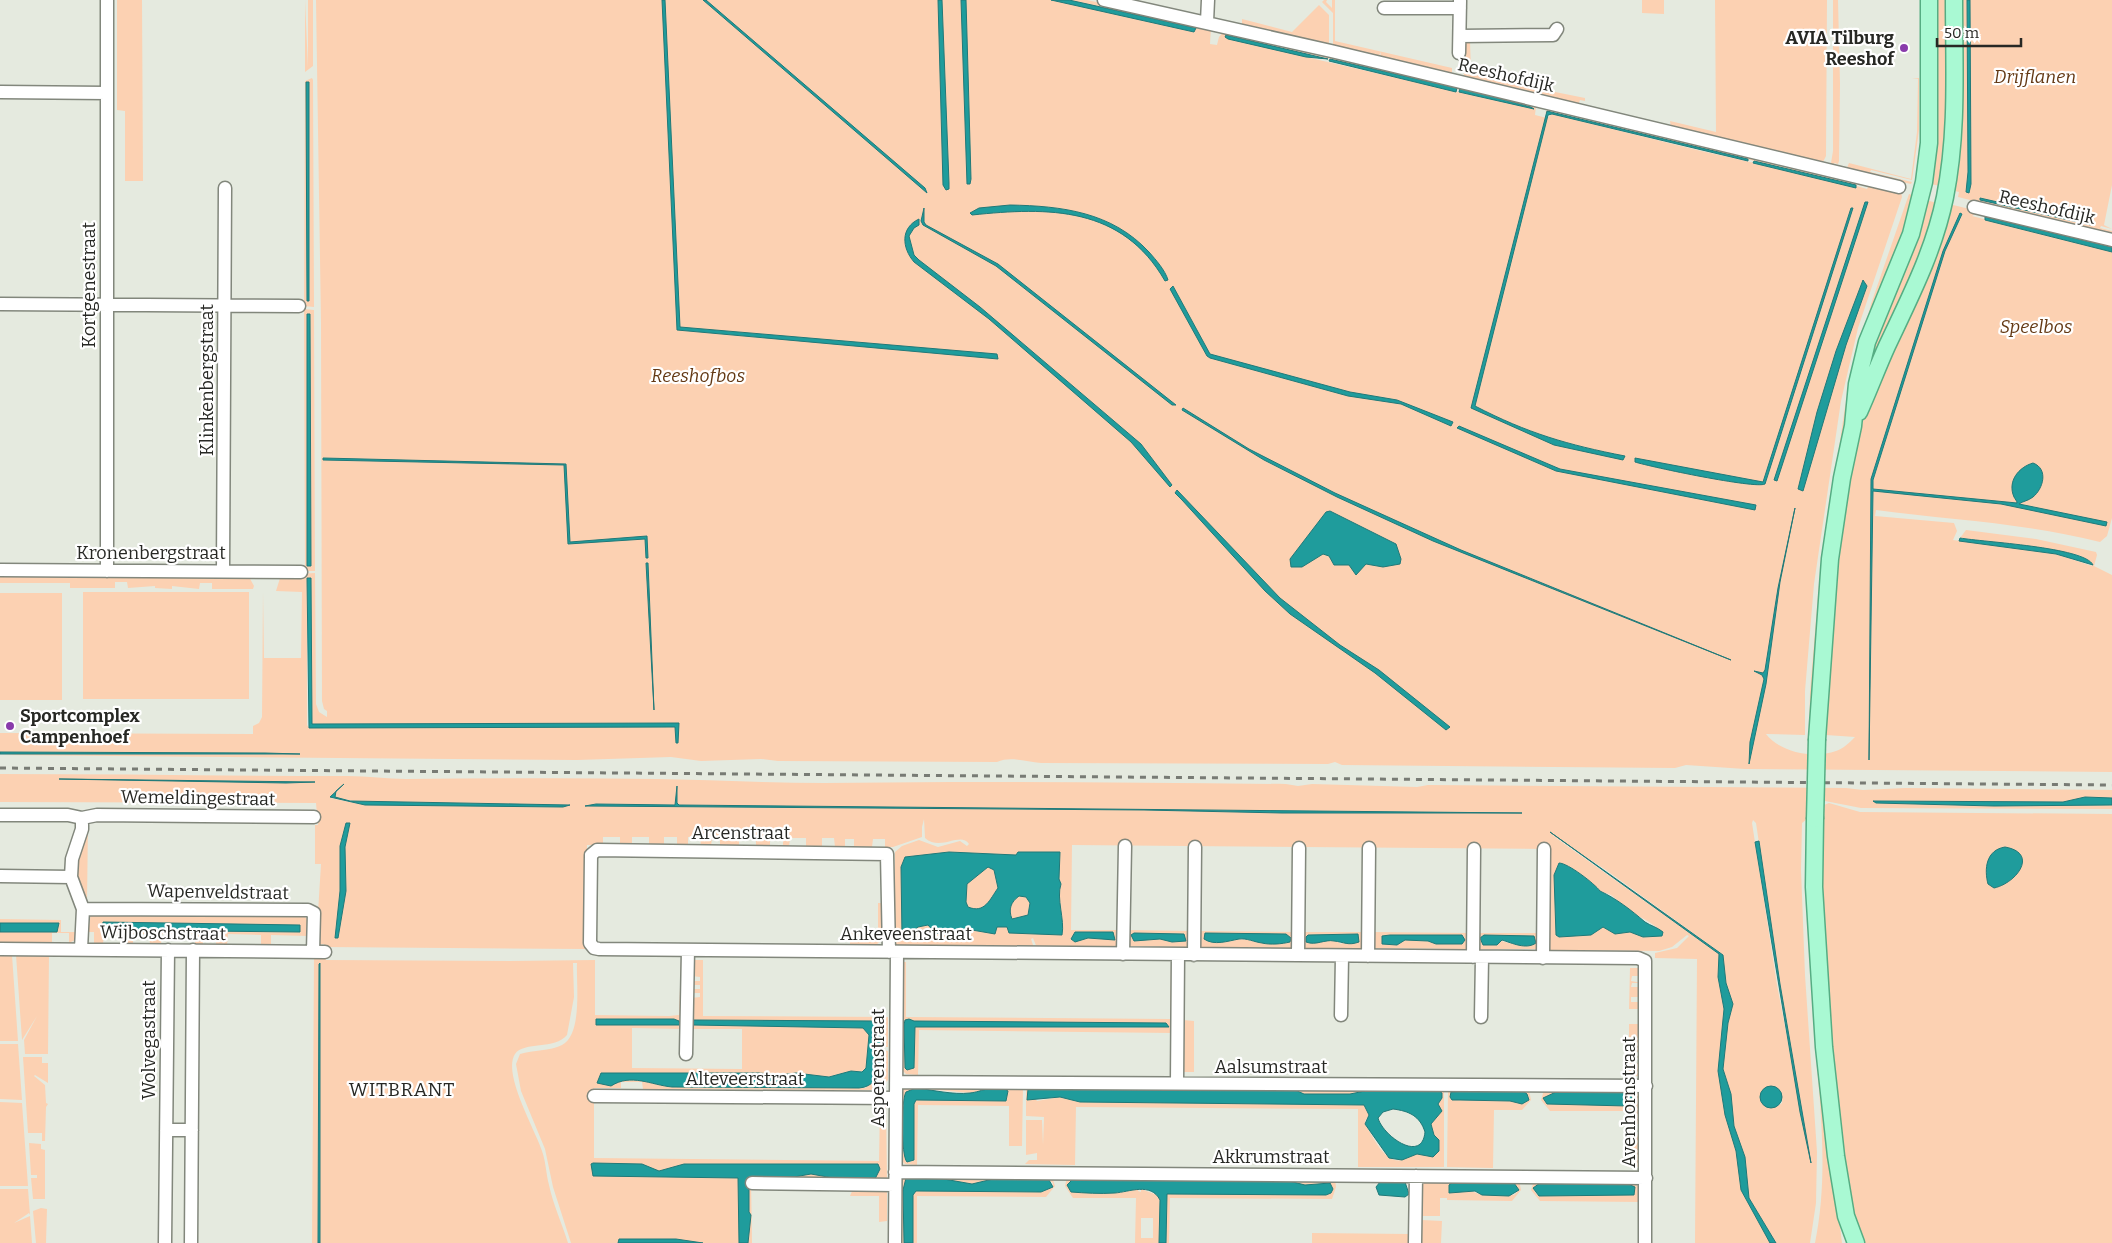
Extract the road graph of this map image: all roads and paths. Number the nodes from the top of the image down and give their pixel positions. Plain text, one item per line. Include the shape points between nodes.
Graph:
1 (107, 0) edge
2 (1104, 0) edge
3 (1208, 0) edge
4 (1929, 0) edge
5 (1954, 0) edge
6 (1460, 4) edge
7 (1384, 8) dead end
8 (1207, 22) junction
9 (1558, 29) dead end
10 (1460, 36) junction
11 (1459, 53) dead end
12 (0, 92) edge
13 (107, 93) junction
14 (1899, 187) dead end
15 (225, 188) dead end
16 (1974, 207) dead end
17 (2112, 240) edge
18 (0, 304) edge
19 (107, 305) junction
20 (225, 305) junction
21 (299, 306) dead end
22 (1853, 426) junction
23 (0, 570) edge
24 (107, 571) junction
25 (224, 571) junction
26 (301, 572) dead end
27 (0, 815) edge
28 (314, 817) dead end
29 (82, 818) junction
30 (1125, 846) dead end
31 (1195, 847) dead end
32 (1299, 848) dead end
33 (1370, 848) dead end
34 (1474, 849) dead end
35 (1544, 850) dead end
36 (0, 876) edge
37 (71, 876) junction
38 (83, 909) junction
39 (0, 948) edge
40 (594, 948) joint
41 (82, 949) junction
42 (168, 950) junction
43 (194, 950) junction
44 (688, 950) junction
45 (319, 952) joint
46 (893, 952) junction
47 (1123, 954) junction
48 (1178, 954) junction
49 (1194, 954) junction
50 (1298, 956) junction
51 (1342, 956) junction
52 (1368, 956) junction
53 (1477, 957) junction
54 (1542, 958) junction
55 (1645, 961) joint
56 (1341, 1016) dead end
57 (1481, 1017) dead end
58 (686, 1054) dead end
59 (896, 1082) junction
60 (1177, 1084) junction
61 (1646, 1086) junction
62 (594, 1096) dead end
63 (896, 1098) junction
64 (166, 1130) junction
65 (192, 1130) junction
66 (1416, 1176) junction
67 (895, 1178) junction
68 (1646, 1178) junction
69 (752, 1184) dead end
70 (1846, 1216) junction
71 (165, 1243) edge
72 (191, 1243) edge
73 (895, 1243) edge
74 (1415, 1243) edge
75 (1645, 1243) edge
76 (1846, 1243) edge
77 (1856, 1243) edge

1 - 13 street, Kortgenestraat
2 - 8 street, Reeshofdijk
3 - 8 street
4 - 22 main road via 1929,143 1924,182 1911,234 1867,342 1857,384
5 - 22 main road via 1954,140 1945,199 1929,255
6 - 7 street
6 - 10 street
8 - 14 street, Reeshofdijk
9 - 10 street via 1553,35
10 - 11 street
12 - 13 street
13 - 19 street, Kortgenestraat
15 - 20 street, Klinkenbergstraat
16 - 17 street, Reeshofdijk
18 - 19 street
19 - 20 street
19 - 24 street, Kortgenestraat
20 - 21 street
20 - 25 street, Klinkenbergstraat
22 - 70 main road, bridge via 1830,559 1817,739 1814,887 1824,1048
23 - 24 street, Kronenbergstraat
24 - 25 street, Kronenbergstraat
25 - 26 street, Kronenbergstraat
27 - 29 street, Wemeldingestraat
28 - 29 street, Wemeldingestraat via 97,815
29 - 37 street
30 - 47 street
31 - 49 street
32 - 50 street
33 - 52 street
34 - 53 street
35 - 54 street
36 - 37 street
37 - 38 street
38 - 41 street
38 - 45 street, Wapenveldstraat via 308,910 314,914
39 - 41 street, Wijboschstraat
40 - 44 street, Ankeveenstraat
40 - 46 street, Arcenstraat via 590,943 591,856 598,850 882,852 889,858
41 - 42 street, Wijboschstraat
42 - 43 street, Wijboschstraat
42 - 64 street, Wolvegastraat
43 - 45 street, Wijboschstraat
43 - 65 street
44 - 46 street, Ankeveenstraat
44 - 58 street
46 - 47 street, Ankeveenstraat
46 - 59 street, Asperenstraat
47 - 48 street, Ankeveenstraat
48 - 49 street, Ankeveenstraat
48 - 60 street
49 - 50 street, Ankeveenstraat
50 - 51 street, Ankeveenstraat
51 - 52 street, Ankeveenstraat
51 - 56 street
52 - 53 street, Ankeveenstraat
53 - 54 street, Ankeveenstraat
53 - 57 street
54 - 55 street, Ankeveenstraat via 1638,958
55 - 61 street, Avenhornstraat
59 - 60 street, Aalsumstraat
59 - 63 street, Asperenstraat
60 - 61 street, Aalsumstraat
61 - 68 street, Avenhornstraat
62 - 63 street, Alteveerstraat
63 - 67 street, Asperenstraat
64 - 65 street
64 - 71 street, Wolvegastraat
65 - 72 street
66 - 67 street, Akkrumstraat
66 - 68 street, Akkrumstraat
66 - 74 street
67 - 69 street
67 - 73 street, Asperenstraat
68 - 75 street, Avenhornstraat
70 - 76 main road
70 - 77 main road

